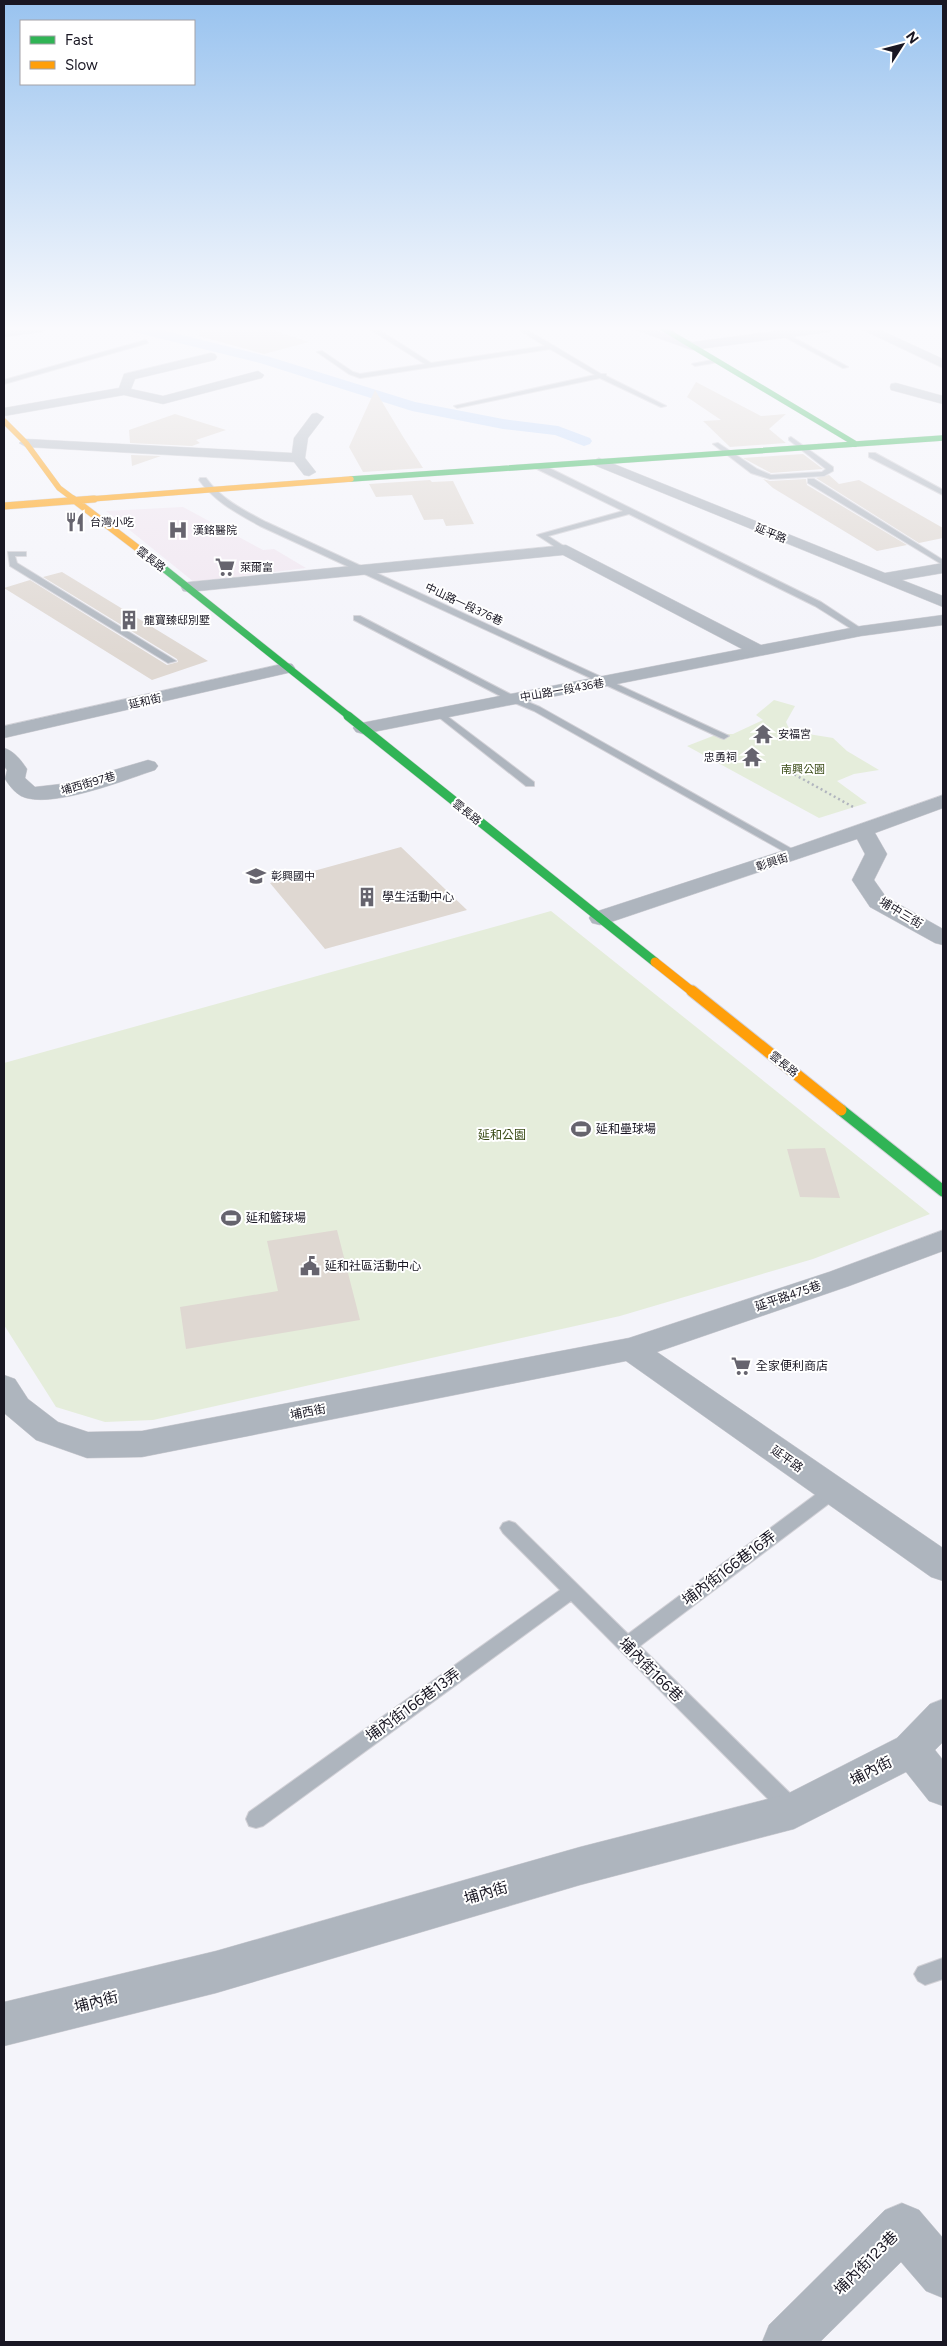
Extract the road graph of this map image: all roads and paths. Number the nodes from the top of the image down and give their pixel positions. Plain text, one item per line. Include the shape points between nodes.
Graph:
1 (301, 437) edge
2 (818, 437) edge
3 (846, 437) edge
4 (15, 438) edge
5 (943, 438) edge
6 (791, 439) junction
7 (716, 444) junction
8 (856, 444) junction
9 (801, 448) junction
10 (728, 454) junction
11 (872, 455) dead end
12 (298, 458) junction
13 (599, 462) junction
14 (538, 466) junction
15 (309, 472) junction
16 (811, 481) dead end
17 (146, 483) dead end
18 (206, 484) junction
19 (78, 486) dead end
20 (54, 488) junction
21 (943, 493) edge
22 (72, 499) junction
23 (4, 506) edge
24 (631, 511) junction
25 (4, 544) edge
26 (566, 550) junction
27 (7, 554) edge
28 (23, 554) dead end
29 (943, 563) edge
30 (943, 568) edge
31 (361, 570) junction
32 (882, 578) junction
33 (189, 587) junction
34 (943, 602) edge
35 (357, 618) dead end
36 (943, 620) edge
37 (861, 632) junction
38 (761, 652) junction
39 (171, 661) dead end
40 (286, 668) junction
41 (605, 682) junction
42 (513, 699) junction
43 (439, 713) junction
44 (363, 728) junction
45 (4, 732) edge
46 (724, 736) dead end
47 (4, 754) edge
48 (148, 766) dead end
49 (790, 772) dead end
50 (9, 780) edge
51 (530, 784) dead end
52 (943, 801) edge
53 (872, 827) junction
54 (796, 854) junction
55 (600, 918) junction
56 (943, 938) edge
57 (943, 1191) edge
58 (943, 1240) edge
59 (631, 1349) junction
60 (4, 1387) edge
61 (833, 1491) junction
62 (509, 1528) dead end
63 (943, 1567) edge
64 (571, 1591) junction
65 (626, 1646) junction
66 (943, 1716) edge
67 (911, 1750) junction
68 (943, 1788) edge
69 (794, 1811) junction
70 (256, 1819) dead end
71 (4, 2024) edge
72 (943, 2274) edge
73 (786, 2342) edge

1 - 12 street
2 - 6 street
3 - 8 street
4 - 12 street
4 - 20 street, 雲長路
5 - 8 street
6 - 7 street
6 - 9 lane
7 - 10 lane
7 - 15 street
8 - 9 street
9 - 10 street
9 - 10 lane via 830,469 824,474 770,478
10 - 13 street
11 - 21 lane
12 - 15 street
13 - 14 street
13 - 32 street, 延平路
14 - 18 street
14 - 24 lane
15 - 18 street
16 - 29 lane
17 - 18 street
18 - 22 street
18 - 31 lane, 中山路一段376巷 via 232,507 255,520
19 - 20 street
20 - 22 street, 雲長路
22 - 23 street
22 - 33 street, 雲長路
24 - 26 lane via 541,535
24 - 37 lane via 818,604
25 - 27 lane
26 - 31 street
26 - 38 street
27 - 28 lane
27 - 39 lane via 13,564
30 - 32 street
31 - 33 street
31 - 41 lane, 中山路一段376巷
32 - 34 street, 延平路
33 - 40 street, 雲長路
35 - 42 lane
36 - 37 street, 中山路一段436巷
37 - 38 street, 中山路一段436巷
38 - 41 street, 中山路一段436巷
40 - 44 street, 雲長路
40 - 45 street, 延和街
41 - 42 street, 中山路一段436巷
41 - 46 lane, 中山路一段376巷
42 - 43 street, 中山路一段436巷
42 - 54 lane
43 - 44 street, 中山路一段436巷
43 - 51 lane
44 - 55 street, 雲長路
47 - 50 street via 18,769
48 - 50 street, 埔西街97巷 via 54,793 34,794
49 - 53 path
52 - 53 street, 彰興街
53 - 54 street, 彰興街
53 - 56 street, 埔中三街 via 876,854 863,880 878,902
54 - 55 street, 彰興街
55 - 57 street, 雲長路
58 - 59 street, 延平路475巷 via 840,1279
59 - 60 street, 埔西街 via 142,1444 87,1444 46,1431 17,1408
59 - 61 street, 延平路
61 - 63 street, 延平路
61 - 65 lane, 埔內街166巷16弄
62 - 64 lane, 埔內街166巷
64 - 65 lane, 埔內街166巷
64 - 70 lane, 埔內街166巷13弄
65 - 69 lane, 埔內街166巷
66 - 67 street, 埔內街
67 - 68 street
67 - 69 street, 埔內街
69 - 71 street, 埔內街 via 580,1866 216,1972
72 - 73 street, 埔內街123巷 via 902,2228

